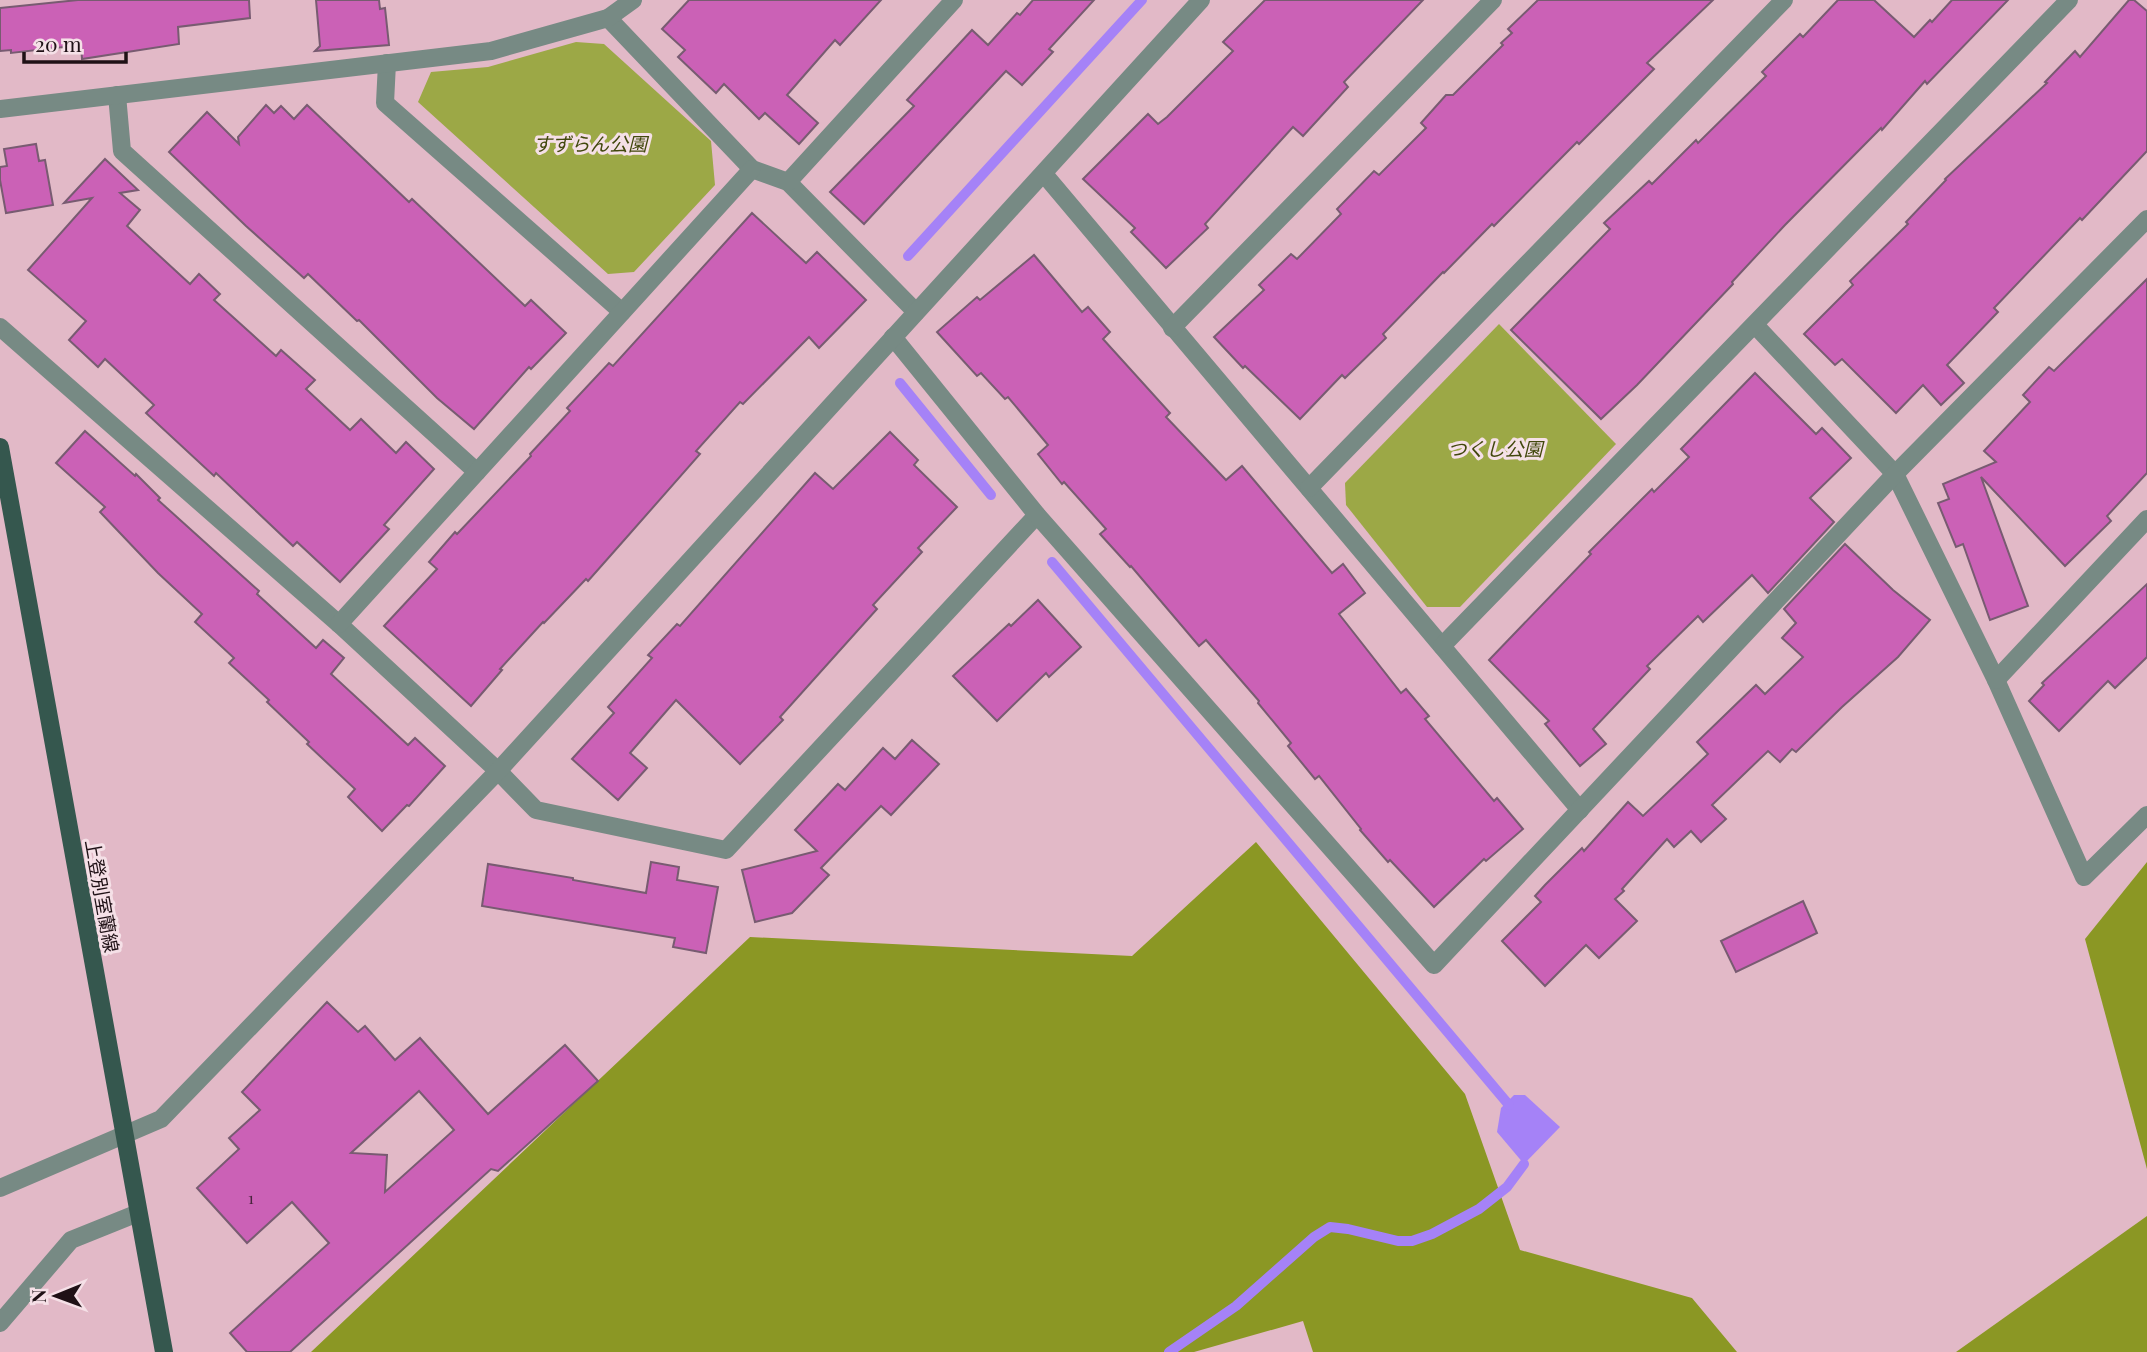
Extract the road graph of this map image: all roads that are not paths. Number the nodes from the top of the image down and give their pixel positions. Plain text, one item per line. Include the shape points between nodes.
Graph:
1 (633, 0) edge
2 (954, 0) edge
3 (1201, 0) edge
4 (1493, 0) edge
5 (1784, 0) edge
6 (2069, 0) edge
7 (608, 18) junction
8 (387, 63) junction
9 (117, 95) junction
10 (0, 109) edge
11 (752, 169) junction
12 (1044, 174) junction
13 (788, 182) junction
14 (2147, 219) edge
15 (622, 312) junction
16 (916, 312) junction
17 (1755, 325) junction
18 (0, 327) edge
19 (1172, 328) junction
20 (893, 337) junction
21 (0, 447) edge
22 (477, 472) junction
23 (1895, 474) junction
24 (1309, 488) junction
25 (1037, 515) junction
26 (2147, 519) edge
27 (340, 624) junction
28 (1442, 646) junction
29 (1996, 680) junction
30 (498, 771) junction
31 (1580, 810) junction
32 (2147, 815) edge
33 (124, 1136) junction
34 (0, 1188) edge
35 (138, 1213) junction
36 (0, 1323) edge
37 (164, 1352) edge

1 - 7 street
2 - 13 street
3 - 12 street
4 - 19 street
5 - 24 street
6 - 17 street
7 - 8 street via 491,51
7 - 11 street
8 - 9 street
8 - 15 street via 386,103
9 - 10 street
9 - 22 street via 122,151
11 - 13 street
11 - 15 street
12 - 16 street
12 - 19 street
13 - 16 street
14 - 23 street
15 - 22 street
16 - 20 street
17 - 23 street
17 - 28 street
18 - 27 street
19 - 24 street
20 - 25 street
20 - 30 street
21 - 33 main road, 上登別室蘭線
22 - 27 street
23 - 29 street
23 - 31 street
24 - 28 street
25 - 30 street via 726,850 536,810
25 - 31 street via 1434,965
26 - 29 street
27 - 30 street
28 - 31 street
29 - 32 street via 2084,877
30 - 33 street via 161,1119
33 - 34 street
33 - 35 main road, 上登別室蘭線
35 - 36 street via 71,1240
35 - 37 main road, 上登別室蘭線

